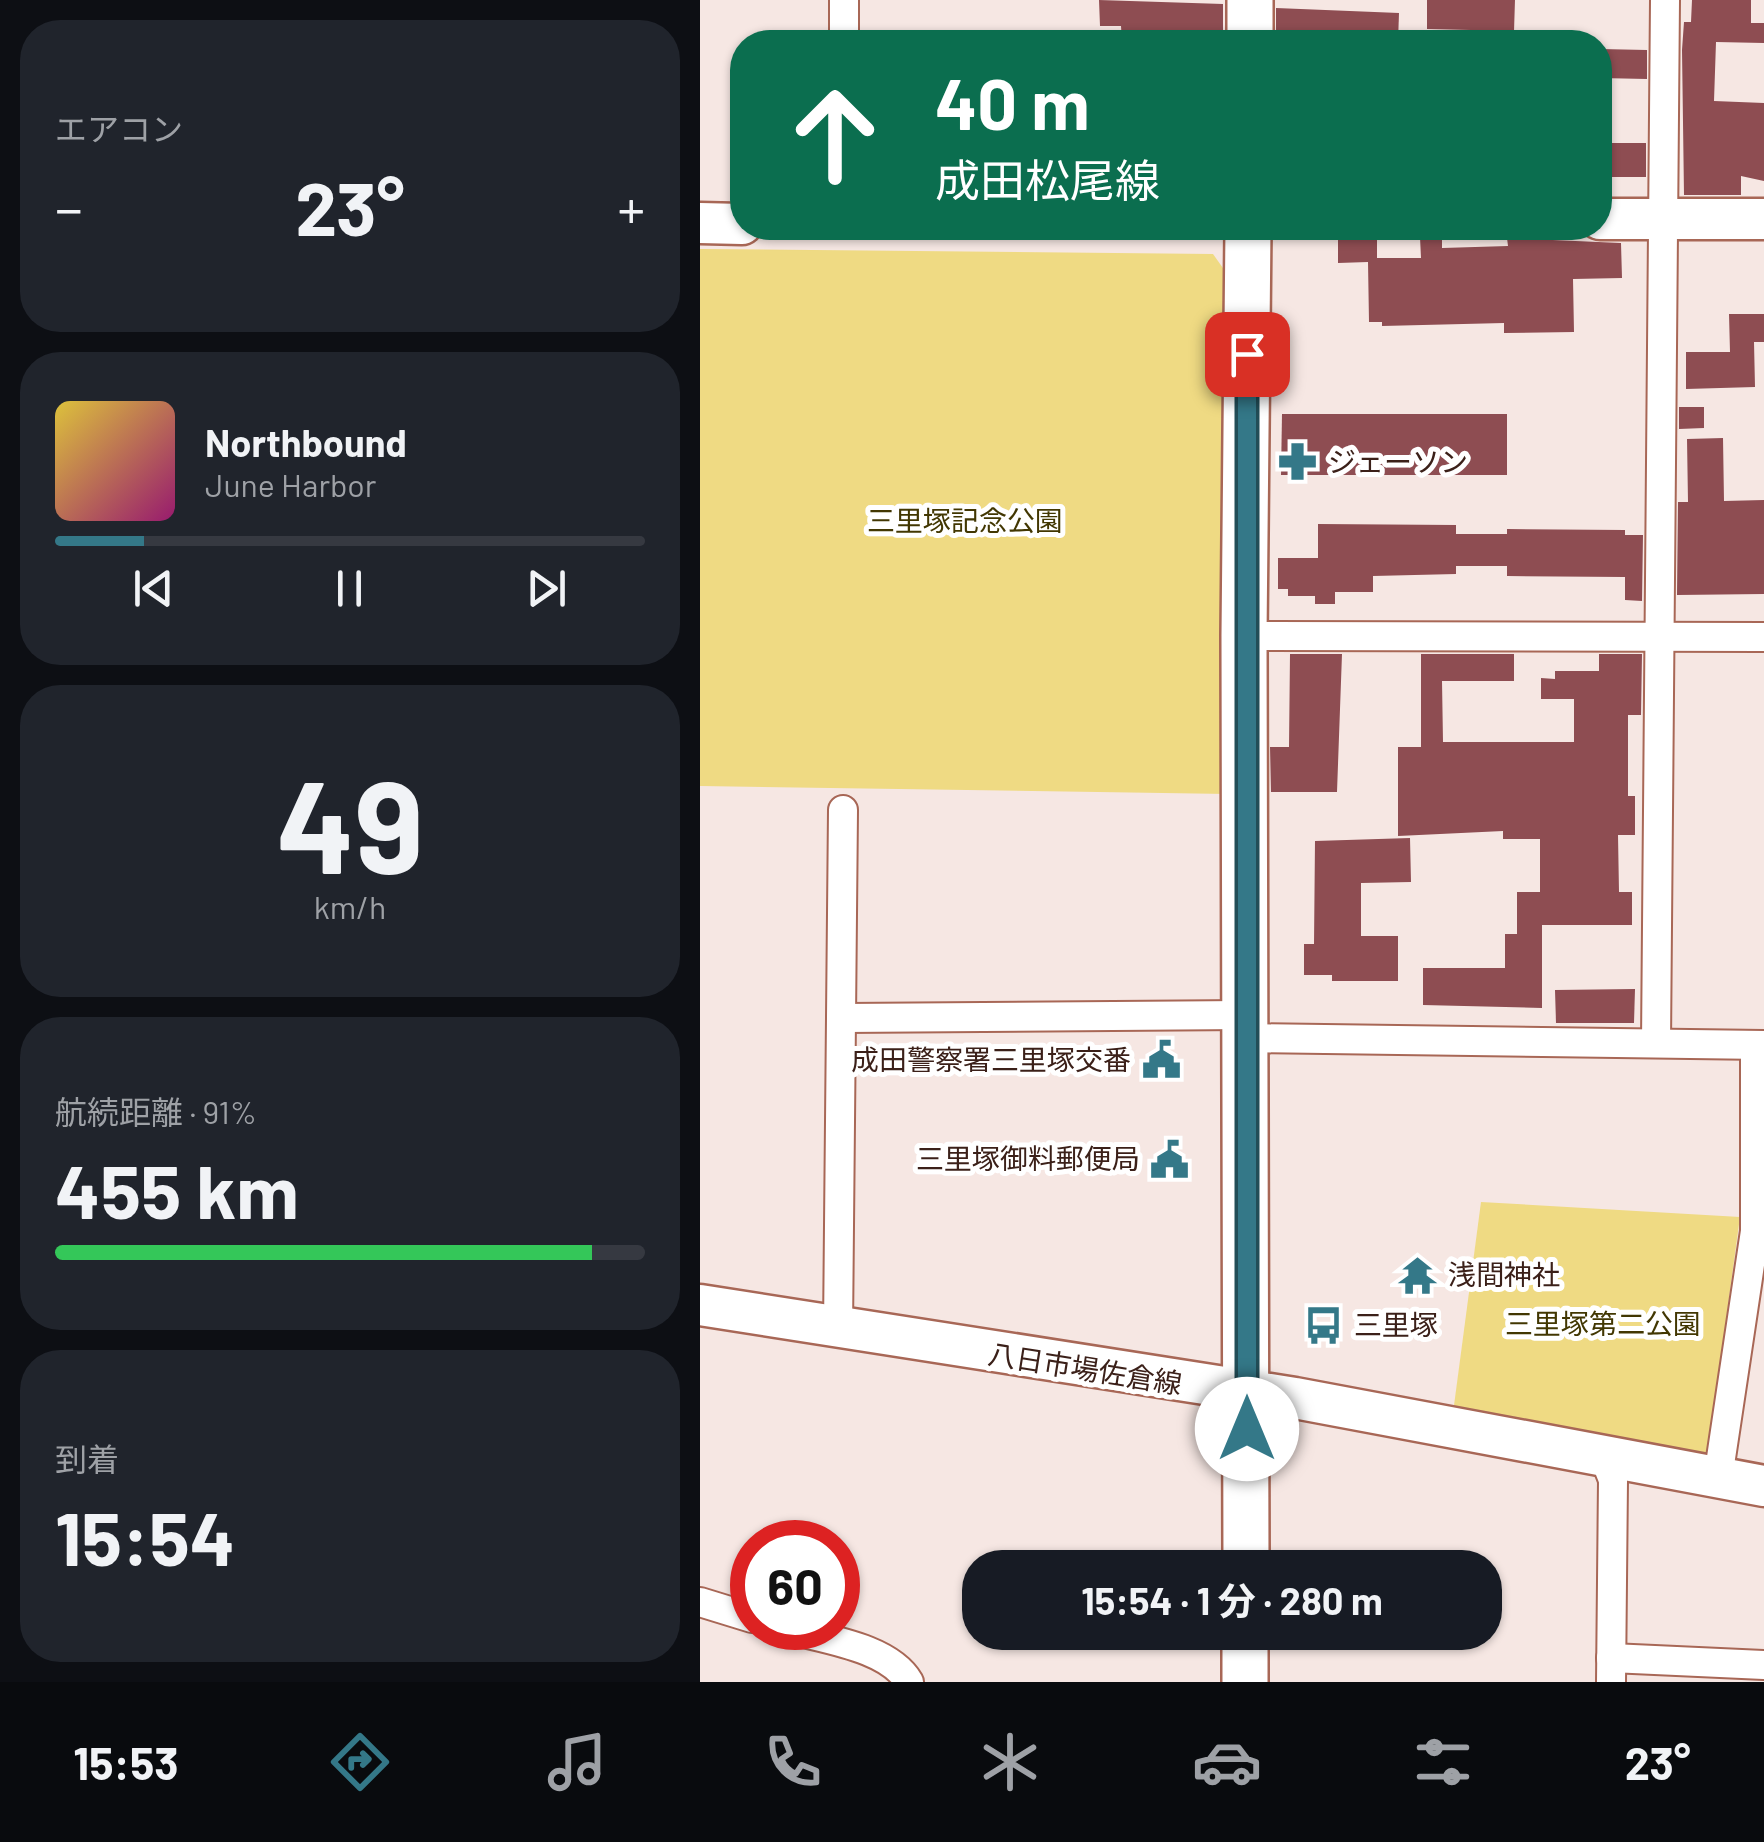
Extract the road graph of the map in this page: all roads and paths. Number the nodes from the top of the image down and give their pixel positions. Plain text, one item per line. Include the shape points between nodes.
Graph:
1 (844, 0) edge
2 (1250, 0) edge
3 (1666, 0) edge
4 (844, 30) edge
5 (1250, 30) edge
6 (1612, 220) edge
7 (1664, 220) junction
8 (1764, 220) edge
9 (700, 224) edge
10 (730, 224) edge
11 (1248, 240) edge
12 (1244, 636) junction
13 (1764, 636) edge
14 (1659, 637) junction
15 (843, 810) dead end
16 (844, 1018) junction
17 (1244, 1026) junction
18 (1656, 1043) junction
19 (1760, 1045) edge
20 (700, 1305) edge
21 (838, 1330) junction
22 (1248, 1394) junction
23 (1604, 1457) junction
24 (1718, 1478) junction
25 (1764, 1486) edge
26 (1246, 1550) edge
27 (700, 1602) edge
28 (730, 1611) edge
29 (857, 1650) edge
30 (1245, 1650) edge
31 (1764, 1664) edge
32 (1611, 1670) edge
33 (909, 1682) edge
34 (1244, 1682) edge

1 - 4 street
2 - 5 main road
3 - 7 street
6 - 7 main road
7 - 8 main road
7 - 14 street
9 - 10 main road
11 - 12 main road
12 - 14 street
12 - 17 main road
13 - 14 street
14 - 18 street
15 - 16 street
16 - 17 street
16 - 21 street
17 - 18 street
17 - 22 main road
18 - 19 street
19 - 24 street via 1755,1231
20 - 21 main road, 八日市場佐倉線
21 - 22 main road, 八日市場佐倉線
22 - 23 main road, 八日市場佐倉線
22 - 26 main road
23 - 24 main road, 八日市場佐倉線
23 - 32 street via 1612,1480
24 - 25 main road, 八日市場佐倉線
27 - 28 street
29 - 33 street via 900,1670
30 - 34 main road
31 - 32 street

